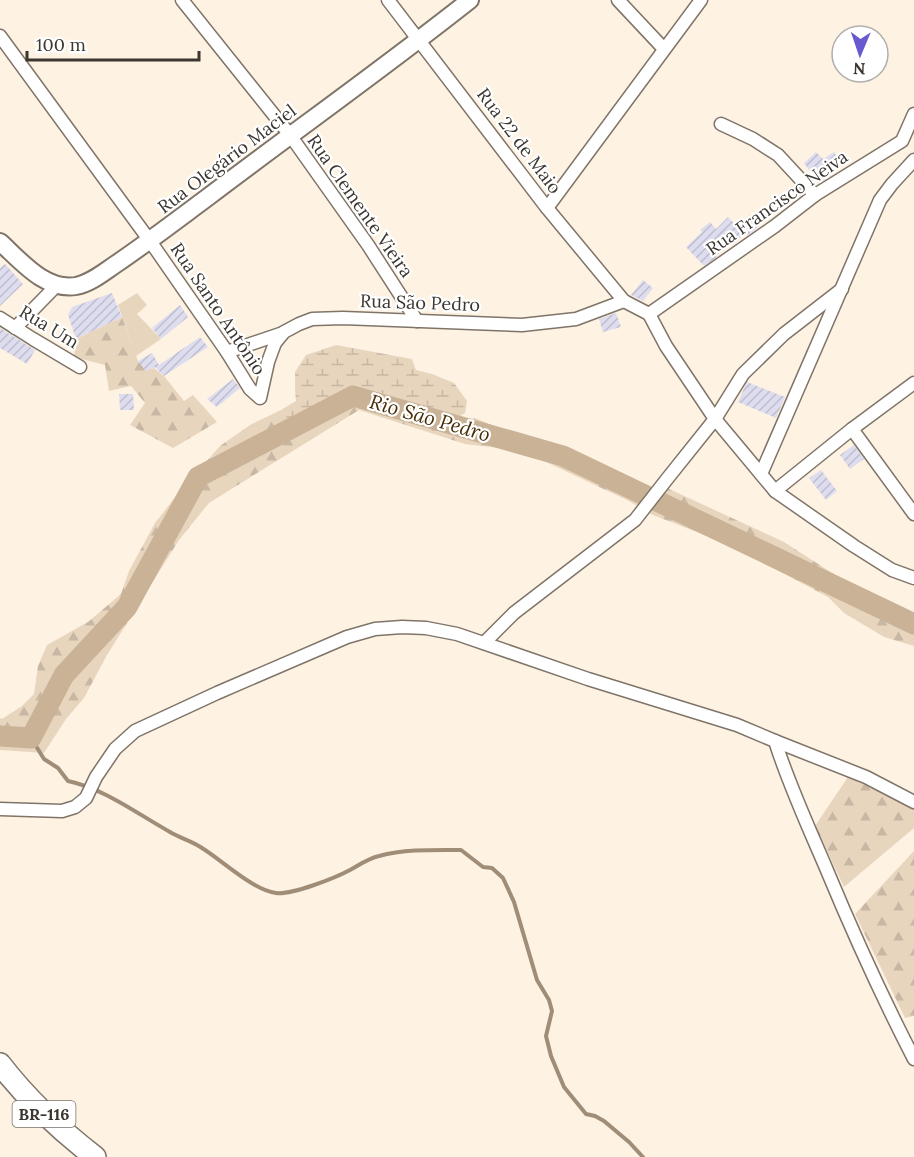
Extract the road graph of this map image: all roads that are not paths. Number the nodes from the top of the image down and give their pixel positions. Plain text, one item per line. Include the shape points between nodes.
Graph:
1 (182, 0) edge
2 (388, 0) edge
3 (470, 0) edge
4 (618, 0) edge
5 (701, 0) edge
6 (0, 36) edge
7 (419, 40) junction
8 (664, 49) junction
9 (914, 114) edge
10 (721, 124) dead end
11 (290, 135) junction
12 (902, 141) junction
13 (913, 162) edge
14 (814, 195) junction
15 (547, 208) junction
16 (0, 242) edge
17 (150, 242) junction
18 (57, 285) junction
19 (842, 289) junction
20 (624, 301) junction
21 (649, 314) junction
22 (0, 318) edge
23 (417, 321) junction
24 (15, 328) junction
25 (284, 332) junction
26 (227, 352) junction
27 (80, 367) dead end
28 (914, 382) edge
29 (715, 420) junction
30 (852, 429) junction
31 (761, 474) junction
32 (775, 491) junction
33 (914, 514) edge
34 (914, 578) edge
35 (484, 643) junction
36 (775, 741) junction
37 (914, 802) edge
38 (0, 809) edge
39 (914, 1059) edge
40 (0, 1064) edge
41 (95, 1157) edge

1 - 11 street, Rua Clemente Vieira
2 - 7 street, Rua 22 de Maio
3 - 7 street, Rua Olegário Maciel
4 - 8 street
5 - 8 street
6 - 17 street, Rua Santo Antônio
7 - 11 street, Rua Olegário Maciel
7 - 15 street, Rua 22 de Maio
8 - 15 street
9 - 12 street
10 - 14 street via 778,155
11 - 17 street, Rua Olegário Maciel
11 - 23 street, Rua Clemente Vieira
12 - 13 street
12 - 14 street, Rua Francisco Neiva
13 - 19 street via 880,200
14 - 21 street, Rua Francisco Neiva
15 - 20 street, Rua 22 de Maio
16 - 18 street via 41,279
17 - 18 street, Rua Olegário Maciel via 92,280 78,286
17 - 26 street, Rua Santo Antônio
18 - 24 street
19 - 29 street via 784,334 743,374
19 - 31 street
20 - 21 street
20 - 23 street, Rua São Pedro via 576,319 522,325
21 - 29 street
22 - 24 street, Rua Um
23 - 25 street, Rua São Pedro via 312,319
24 - 27 street, Rua Um
25 - 26 street, Rua São Pedro
25 - 26 street, Rua Santo Antônio via 275,343 260,398
28 - 30 street
29 - 31 street
29 - 35 street via 635,520 514,613
30 - 32 street
30 - 33 street
31 - 32 street
32 - 34 street via 882,564
35 - 36 street via 588,680 737,725
35 - 38 street via 426,628 375,629 347,637 135,731 115,749 86,798 75,807 63,811
36 - 37 street via 866,777
36 - 39 street via 837,895
40 - 41 highway, BR-116 via 40,1110

